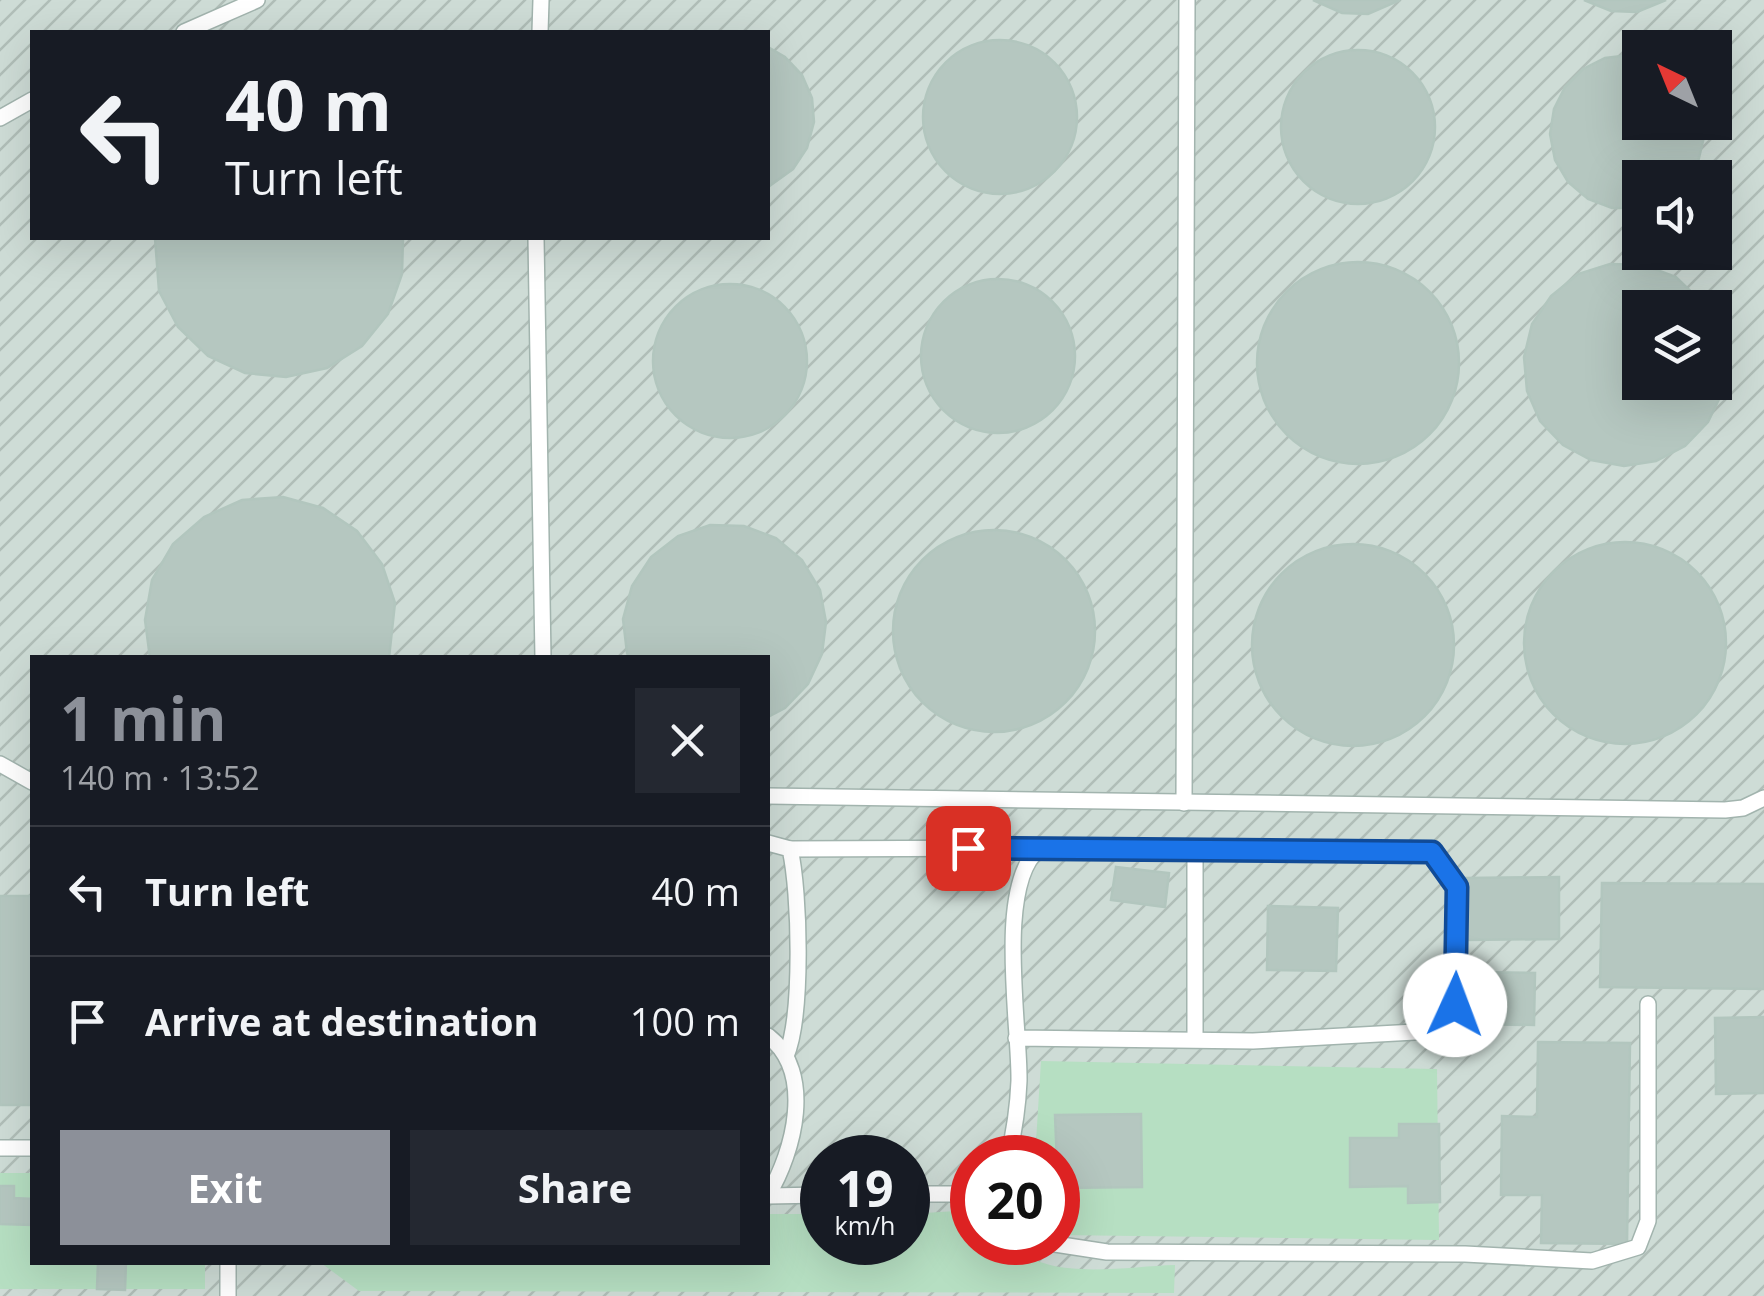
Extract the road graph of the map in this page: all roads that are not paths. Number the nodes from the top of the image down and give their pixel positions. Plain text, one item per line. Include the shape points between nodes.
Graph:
1 (257, 0) edge
2 (540, 0) edge
3 (1187, 0) edge
4 (189, 30) edge
5 (540, 30) edge
6 (30, 101) edge
7 (0, 118) edge
8 (536, 240) edge
9 (543, 655) edge
10 (0, 764) edge
11 (30, 781) edge
12 (770, 796) edge
13 (1764, 798) edge
14 (1184, 803) junction
15 (770, 843) edge
16 (1040, 848) junction
17 (790, 850) junction
18 (1195, 852) junction
19 (1648, 1004) dead end
20 (770, 1038) edge
21 (1016, 1038) junction
22 (1195, 1039) junction
23 (786, 1056) junction
24 (1011, 1135) edge
25 (0, 1148) edge
26 (30, 1148) edge
27 (770, 1192) edge
28 (770, 1196) edge
29 (800, 1196) edge
30 (1080, 1248) edge
31 (228, 1265) edge
32 (228, 1296) edge

1 - 4 lane
2 - 5 lane
3 - 14 lane
6 - 7 lane
8 - 9 lane
10 - 11 lane
12 - 14 lane
13 - 14 lane via 1725,810
15 - 17 lane
16 - 17 lane
16 - 18 lane
16 - 21 lane via 1026,859 1017,892
17 - 23 lane via 797,888 796,1005
18 - 22 lane
18 - 22 lane via 1432,852 1457,887 1458,921 1455,1005 1433,1031
19 - 30 lane via 1648,1221 1638,1247 1626,1253 1592,1260
20 - 23 lane
21 - 22 lane
21 - 24 lane via 1019,1082
23 - 27 lane via 794,1112 782,1171
25 - 26 lane
28 - 29 lane
31 - 32 lane

